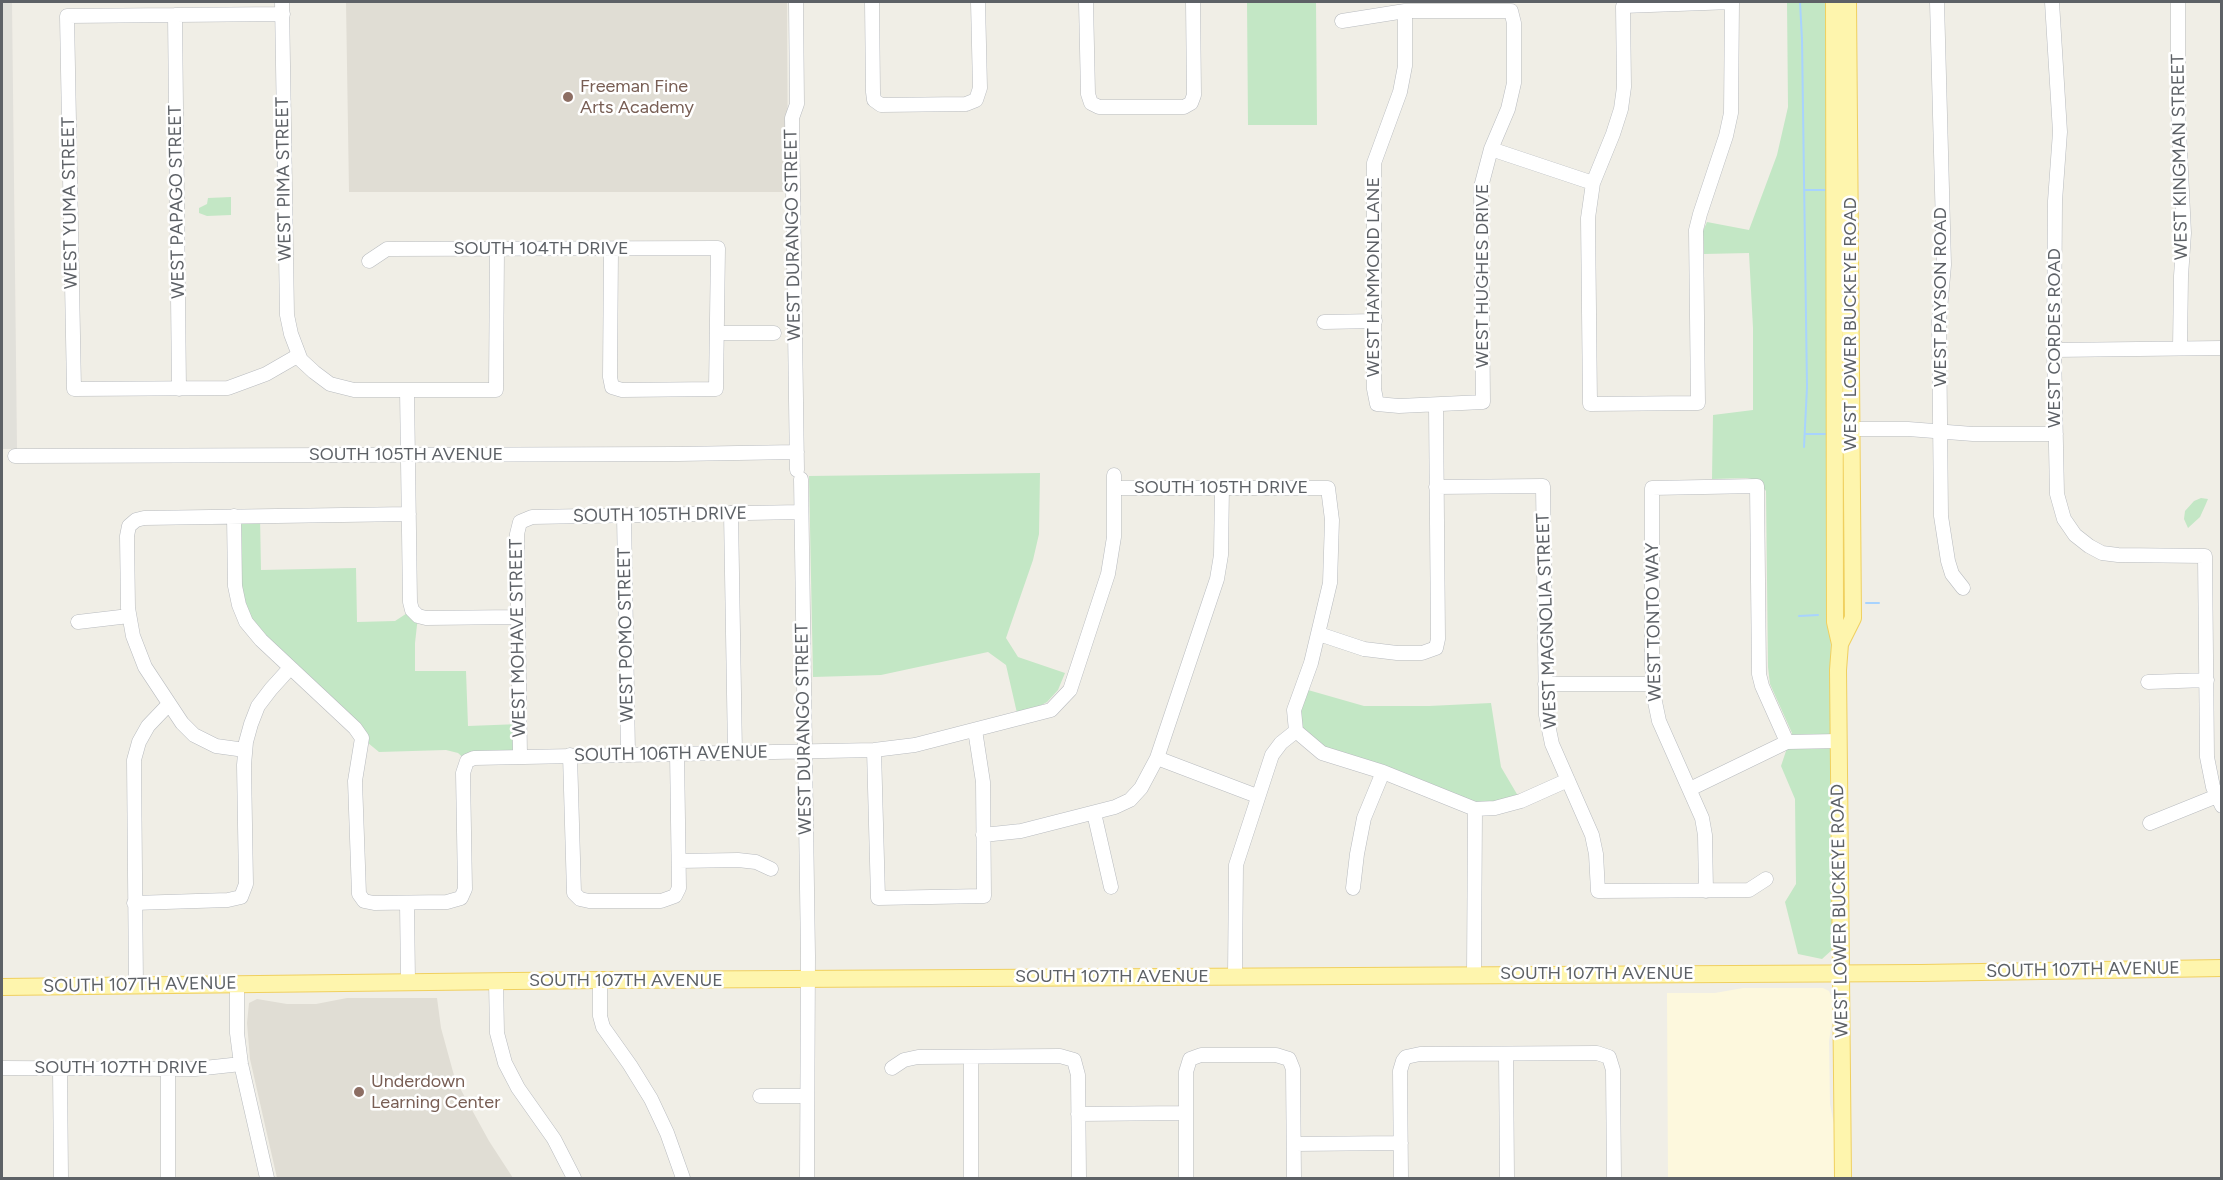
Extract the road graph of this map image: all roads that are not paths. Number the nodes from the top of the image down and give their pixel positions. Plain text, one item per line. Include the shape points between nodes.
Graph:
1 (795, 2) edge
2 (872, 2) edge
3 (978, 2) edge
4 (1086, 2) edge
5 (1193, 2) edge
6 (1732, 2) edge
7 (1834, 2) edge
8 (1848, 2) edge
9 (1937, 2) edge
10 (2052, 2) edge
11 (2178, 2) edge
12 (1681, 3) edge
13 (1462, 6) edge
14 (282, 8) edge
15 (1405, 11) junction
16 (175, 15) junction
17 (1342, 21) dead end
18 (1491, 149) junction
19 (1593, 183) junction
20 (497, 249) junction
21 (611, 249) junction
22 (369, 261) dead end
23 (1375, 321) junction
24 (1324, 322) dead end
25 (717, 333) junction
26 (774, 333) dead end
27 (2180, 348) junction
28 (2222, 348) edge
29 (2054, 350) junction
30 (299, 355) junction
31 (179, 389) junction
32 (407, 390) junction
33 (1436, 405) junction
34 (1843, 429) junction
35 (1941, 432) junction
36 (2056, 434) junction
37 (797, 452) junction
38 (408, 455) junction
39 (15, 456) dead end
40 (1222, 488) junction
41 (1436, 488) junction
42 (801, 512) junction
43 (731, 513) junction
44 (409, 514) junction
45 (624, 515) junction
46 (234, 516) junction
47 (520, 522) joint
48 (1963, 588) dead end
49 (129, 616) junction
50 (518, 617) junction
51 (2207, 618) junction
52 (2222, 618) edge
53 (78, 622) dead end
54 (1319, 634) junction
55 (290, 668) junction
56 (2206, 680) junction
57 (2148, 682) dead end
58 (1545, 684) junction
59 (1653, 684) junction
60 (169, 704) junction
61 (1051, 710) joint
62 (975, 730) junction
63 (1296, 731) junction
64 (1838, 741) junction
65 (1787, 742) junction
66 (245, 750) junction
67 (874, 750) junction
68 (805, 751) junction
69 (677, 753) junction
70 (735, 753) junction
71 (628, 754) junction
72 (570, 755) junction
73 (520, 756) junction
74 (1157, 758) junction
75 (1383, 771) junction
76 (1568, 780) junction
77 (1690, 789) junction
78 (1257, 796) junction
79 (2219, 801) edge
80 (1475, 809) junction
81 (1094, 813) junction
82 (2150, 823) dead end
83 (983, 835) junction
84 (679, 861) junction
85 (771, 869) dead end
86 (1766, 879) dead end
87 (1112, 887) dead end
88 (1353, 888) dead end
89 (1706, 891) junction
90 (134, 903) junction
91 (407, 903) junction
92 (2222, 968) edge
93 (1840, 973) junction
94 (1474, 975) junction
95 (1234, 976) junction
96 (808, 979) junction
97 (496, 981) junction
98 (600, 981) junction
99 (408, 982) junction
100 (237, 984) junction
101 (136, 986) junction
102 (2, 987) edge
103 (1506, 1054) junction
104 (971, 1057) junction
105 (241, 1064) junction
106 (2, 1068) edge
107 (60, 1068) junction
108 (892, 1068) dead end
109 (168, 1069) junction
110 (760, 1096) dead end
111 (807, 1096) junction
112 (1186, 1113) junction
113 (1078, 1114) junction
114 (1401, 1143) junction
115 (1294, 1144) junction
116 (61, 1179) edge
117 (168, 1179) edge
118 (267, 1179) edge
119 (574, 1179) edge
120 (683, 1179) edge
121 (807, 1179) edge
122 (971, 1179) edge
123 (1079, 1179) edge
124 (1186, 1179) edge
125 (1294, 1179) edge
126 (1401, 1179) edge
127 (1507, 1179) edge
128 (1614, 1179) edge
129 (1843, 1179) edge

1 - 37 street, WEST DURANGO STREET via 797,104 792,129
2 - 3 street via 874,100 881,105 966,104 976,100 980,88
4 - 5 street via 1091,103 1099,107 1184,107 1194,95
6 - 12 street
6 - 19 street via 1731,113 1696,230 1698,403 1590,404 1588,218
7 - 34 main road, WEST LOWER BUCKEYE ROAD
8 - 34 main road, WEST LOWER BUCKEYE ROAD
9 - 35 street, WEST PAYSON ROAD via 1944,265 1939,321
10 - 29 street, WEST CORDES ROAD via 2060,132 2055,201
11 - 27 street, WEST KINGMAN STREET via 2184,233
12 - 19 street via 1623,6 1621,109
13 - 15 street
13 - 18 street, WEST HUGHES DRIVE via 1511,11 1514,23 1514,83
14 - 16 street
14 - 30 street, WEST PIMA STREET via 286,315
15 - 17 street
15 - 23 street, WEST HAMMOND LANE via 1405,66 1400,92 1374,163
16 - 31 street, WEST PAPAGO STREET
16 - 31 street, WEST YUMA STREET via 68,16 74,390
18 - 19 street
18 - 33 street, WEST HUGHES DRIVE via 1480,207 1483,402
20 - 21 street, SOUTH 104TH DRIVE
20 - 22 street, SOUTH 104TH DRIVE via 387,249
20 - 32 street via 496,390
21 - 25 street, SOUTH 104TH DRIVE via 718,248
21 - 25 street via 612,387 716,389
23 - 24 street
23 - 33 street, WEST HAMMOND LANE via 1377,404
25 - 26 street
27 - 28 street
27 - 29 street
29 - 36 street, WEST CORDES ROAD
30 - 31 street via 266,374 228,388
30 - 32 street via 330,384 354,390
32 - 38 street
33 - 41 street
34 - 35 street
34 - 64 main road, WEST LOWER BUCKEYE ROAD via 1853,618 1840,644
35 - 36 street
35 - 48 street, WEST PAYSON ROAD via 1945,545 1952,574
36 - 51 street, WEST CORDES ROAD via 2057,494 2064,519 2075,535 2102,553 2205,556
37 - 38 street, SOUTH 105TH AVENUE
37 - 42 street, WEST DURANGO STREET
38 - 39 street, SOUTH 105TH AVENUE
38 - 44 street
40 - 54 street, SOUTH 105TH DRIVE via 1328,488 1332,551
40 - 61 street, SOUTH 105TH DRIVE via 1114,482 1114,537 1108,574 1070,690
40 - 74 street via 1217,579
41 - 54 street via 1436,648 1422,653 1386,652
41 - 58 street, WEST MAGNOLIA STREET via 1543,486
42 - 43 street, SOUTH 105TH DRIVE
42 - 68 street, WEST DURANGO STREET
43 - 45 street, SOUTH 105TH DRIVE
43 - 70 street
44 - 46 street
44 - 50 street via 410,602 415,614 426,618
45 - 47 street, SOUTH 105TH DRIVE via 532,517
45 - 71 street, WEST POMO STREET
46 - 49 street via 144,518 132,522 127,536
46 - 55 street via 239,605 251,628
47 - 50 street, WEST MOHAVE STREET
49 - 53 street
49 - 60 street via 140,657
50 - 73 street, WEST MOHAVE STREET
51 - 52 street
51 - 56 street
54 - 63 street via 1294,710
55 - 66 street via 258,706
55 - 91 street via 362,738 355,781 357,884 361,898 374,903
56 - 57 street
56 - 79 street via 2207,757
58 - 59 street
58 - 76 street, WEST MAGNOLIA STREET via 1549,732
59 - 65 street, WEST TONTO WAY via 1652,488 1757,486 1760,674
59 - 77 street, WEST TONTO WAY via 1659,721
60 - 66 street via 188,730 201,740
60 - 90 street via 148,726 134,760
61 - 62 street, SOUTH 106TH AVENUE
62 - 67 street, SOUTH 106TH AVENUE via 915,745
62 - 83 street via 982,769
63 - 75 street via 1322,753
63 - 78 street via 1272,755
64 - 65 street
64 - 93 main road, WEST LOWER BUCKEYE ROAD
65 - 77 street
66 - 90 street via 246,884 241,897
67 - 68 street, SOUTH 106TH AVENUE
67 - 83 street via 878,898 984,896
68 - 70 street, SOUTH 106TH AVENUE
68 - 96 street, WEST DURANGO STREET
69 - 70 street, SOUTH 106TH AVENUE
69 - 71 street, SOUTH 106TH AVENUE
69 - 84 street
71 - 72 street, SOUTH 106TH AVENUE
72 - 73 street, SOUTH 106TH AVENUE
72 - 84 street via 572,884 576,896 589,901 661,901 675,896 679,888
73 - 91 street, SOUTH 106TH AVENUE via 467,761 463,773 465,884 461,898
74 - 78 street
74 - 81 street via 1137,794 1116,807
75 - 80 street
75 - 88 street via 1364,818
76 - 80 street via 1521,801
76 - 89 street, WEST MAGNOLIA STREET via 1592,835 1598,891
77 - 89 street, WEST TONTO WAY via 1706,835
78 - 95 street via 1236,865
79 - 82 street
80 - 94 street
81 - 83 street via 1021,831
81 - 87 street
84 - 85 street via 738,860
86 - 89 street via 1749,890
90 - 101 street
91 - 99 street
92 - 93 main road, SOUTH 107TH AVENUE
93 - 94 main road, SOUTH 107TH AVENUE
93 - 129 main road, WEST LOWER BUCKEYE ROAD
94 - 95 main road, SOUTH 107TH AVENUE
95 - 96 main road, SOUTH 107TH AVENUE
96 - 98 main road, SOUTH 107TH AVENUE
96 - 111 street, WEST DURANGO STREET
97 - 98 main road, SOUTH 107TH AVENUE
97 - 99 main road, SOUTH 107TH AVENUE
97 - 119 street via 496,1024 505,1063 555,1139
98 - 120 street via 603,1027 654,1104
99 - 100 main road, SOUTH 107TH AVENUE
100 - 101 main road, SOUTH 107TH AVENUE
100 - 105 street
101 - 102 main road, SOUTH 107TH AVENUE
103 - 114 street via 1420,1054 1402,1061
103 - 127 street
103 - 128 street via 1597,1053 1609,1058 1613,1070
104 - 108 street via 911,1058
104 - 113 street via 1060,1056 1074,1060
104 - 122 street
105 - 109 street, SOUTH 107TH DRIVE
105 - 118 street
106 - 107 street, SOUTH 107TH DRIVE
107 - 109 street, SOUTH 107TH DRIVE
107 - 116 street
109 - 117 street
110 - 111 street
111 - 121 street
112 - 113 street
112 - 115 street via 1186,1072 1190,1059 1201,1055 1276,1055 1289,1059 1293,1075
112 - 124 street
113 - 123 street
114 - 115 street
114 - 126 street
115 - 125 street

